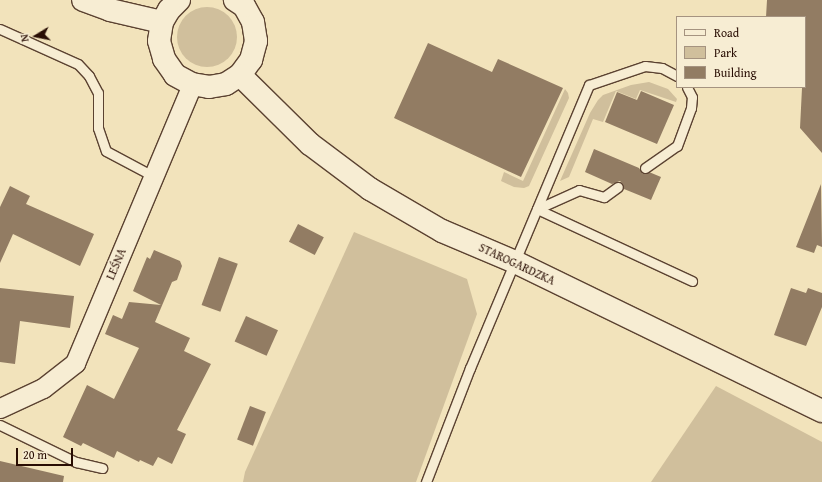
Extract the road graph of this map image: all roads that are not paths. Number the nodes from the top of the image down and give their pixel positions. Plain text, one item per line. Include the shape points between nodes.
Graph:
1 (83, 0) edge
2 (179, 0) edge
3 (235, 0) edge
4 (162, 22) junction
5 (0, 29) edge
6 (240, 75) junction
7 (676, 75) edge
8 (192, 84) junction
9 (688, 88) edge
10 (645, 168) dead end
11 (153, 176) junction
12 (618, 187) dead end
13 (537, 209) junction
14 (515, 262) junction
15 (692, 281) dead end
16 (0, 408) edge
17 (822, 411) edge
18 (0, 424) edge
19 (102, 468) dead end
20 (426, 482) edge

1 - 4 main road via 110,10
2 - 4 main road via 168,10
3 - 6 main road via 244,6 253,22 256,41 251,60
4 - 8 main road via 159,41 164,59 175,75
5 - 11 lane via 78,64 89,76 98,94 98,128 106,151
6 - 8 main road via 226,84 209,87
6 - 14 main road, STAROGARDZKA via 310,144 370,189 442,231
7 - 13 lane via 662,68 645,66 589,85
8 - 11 street, LEŚNA
9 - 10 lane via 692,97 691,108 677,146
11 - 16 street, LEŚNA via 75,363 43,388
12 - 13 lane via 604,197 580,190
13 - 14 lane
13 - 15 lane
14 - 17 main road, STAROGARDZKA
14 - 20 lane
18 - 19 lane via 76,462

